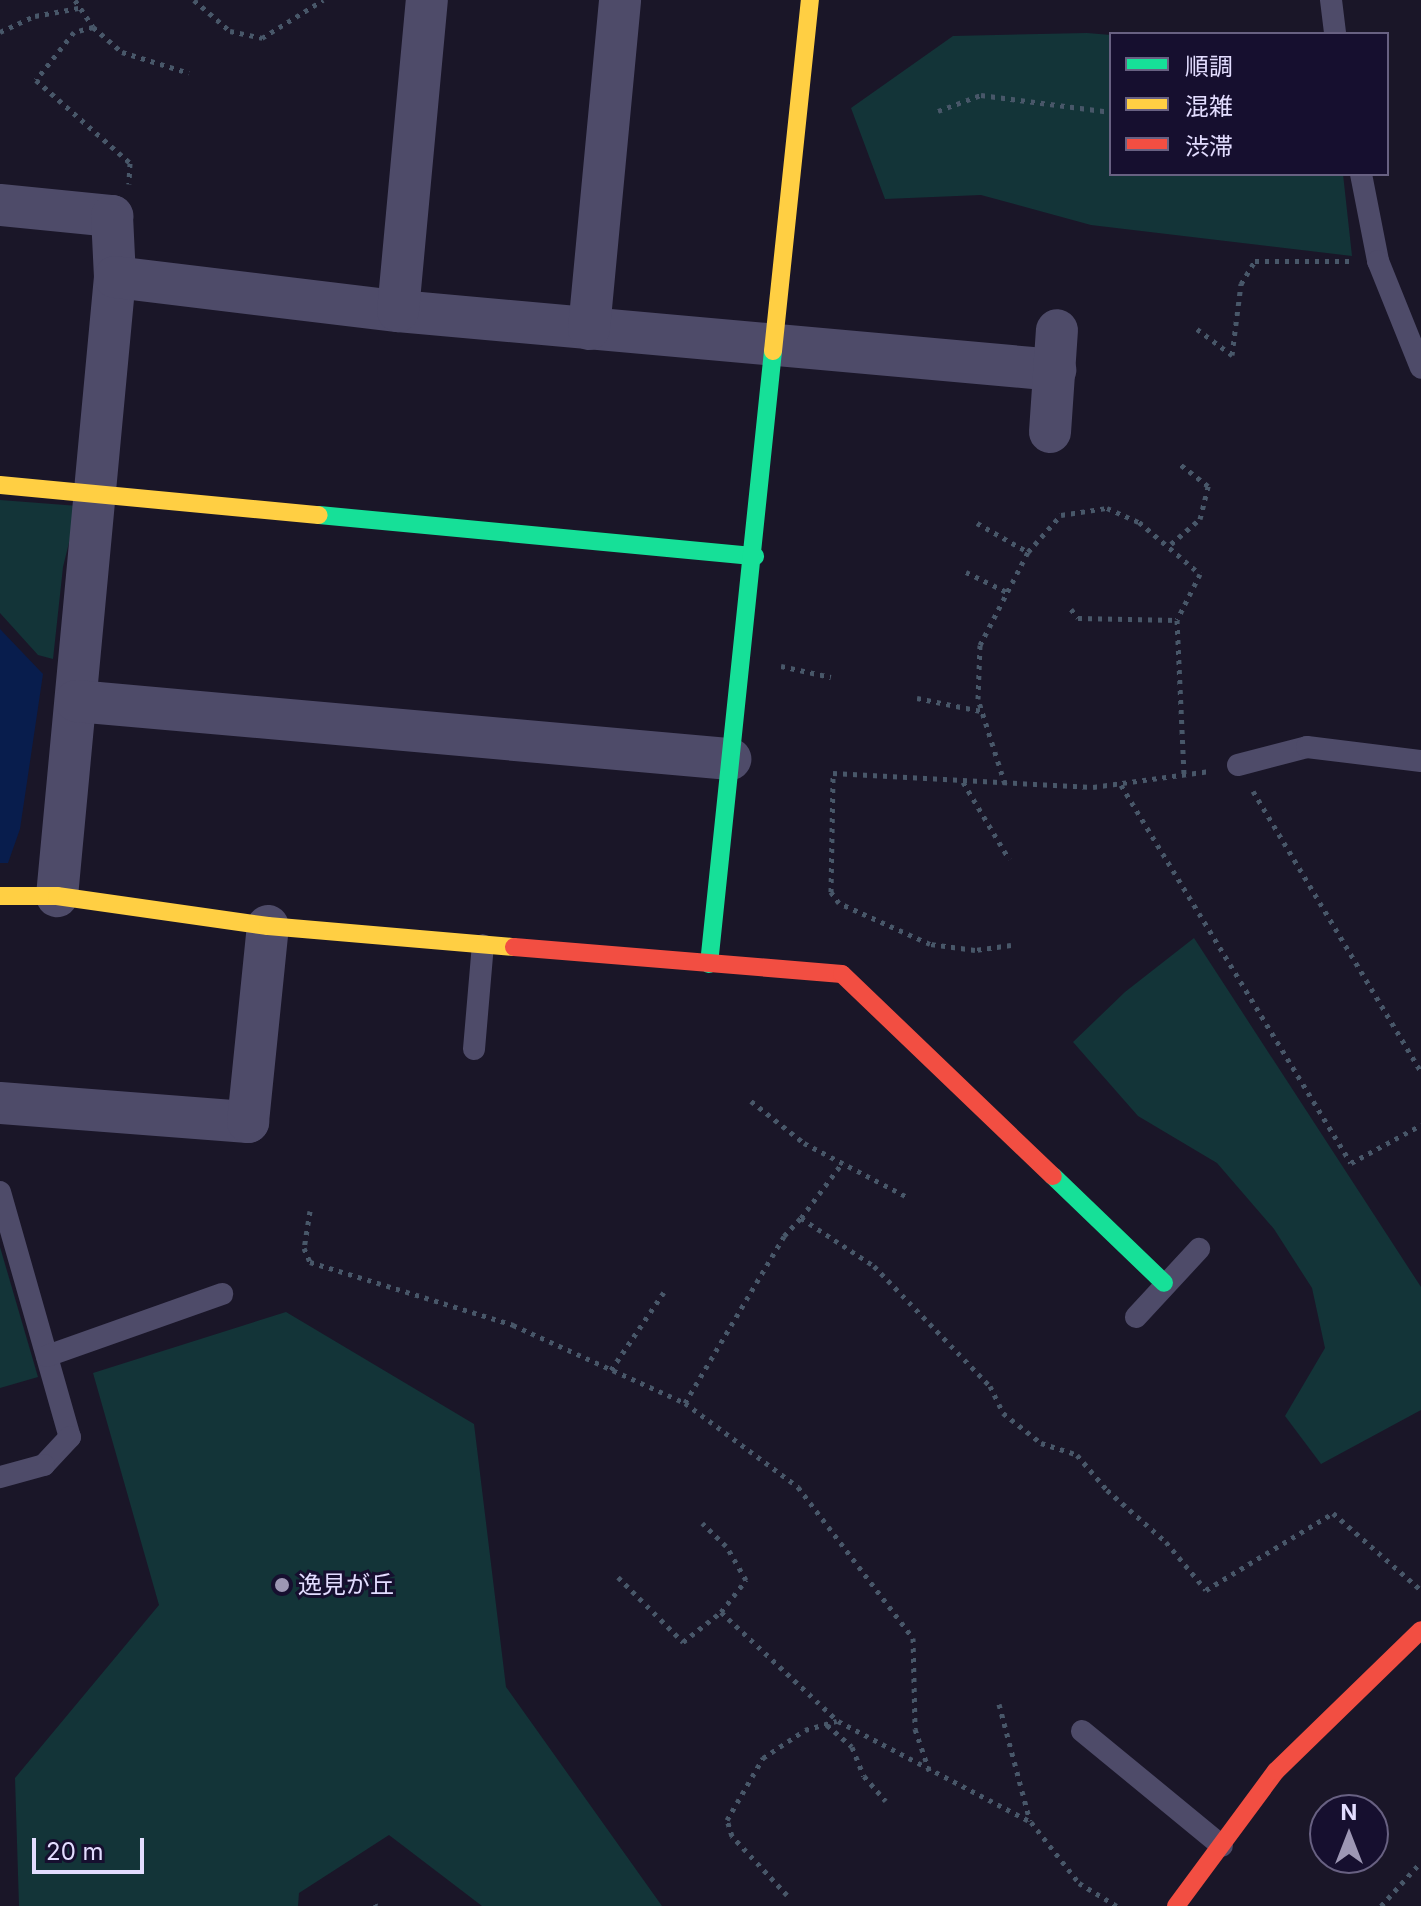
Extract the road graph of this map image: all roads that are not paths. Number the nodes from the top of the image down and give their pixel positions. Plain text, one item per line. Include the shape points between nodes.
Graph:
1 (427, 0) edge
2 (620, 0) edge
3 (810, 0) edge
4 (1331, 0) edge
5 (1335, 32) edge
6 (1361, 176) edge
7 (0, 205) edge
8 (115, 277) junction
9 (398, 311) junction
10 (589, 329) junction
11 (778, 347) junction
12 (1421, 368) edge
13 (1050, 432) dead end
14 (0, 485) edge
15 (96, 491) junction
16 (755, 556) junction
17 (76, 701) junction
18 (730, 759) junction
19 (1421, 761) edge
20 (1238, 765) road end
21 (0, 896) edge
22 (57, 896) junction
23 (268, 926) junction
24 (483, 945) junction
25 (709, 964) junction
26 (474, 1049) dead end
27 (0, 1103) edge
28 (0, 1192) edge
29 (1199, 1249) dead end
30 (1164, 1283) junction
31 (222, 1294) dead end
32 (1136, 1317) dead end
33 (47, 1356) junction
34 (0, 1477) edge
35 (1421, 1630) edge
36 (1082, 1731) dead end
37 (1222, 1846) junction
38 (1176, 1906) edge

1 - 9 street
2 - 10 street
3 - 11 street
4 - 5 lane
6 - 12 lane via 1378,261
7 - 8 street via 112,216
8 - 9 street
8 - 15 street
9 - 10 street
10 - 11 street
11 - 13 street via 1056,350
11 - 16 street
14 - 15 street
15 - 16 street
15 - 17 street
16 - 18 street
17 - 18 street
17 - 22 street
18 - 25 street
19 - 20 lane via 1307,747
21 - 22 street
22 - 23 street
23 - 24 street
23 - 27 street via 248,1122
24 - 25 street
24 - 26 lane
25 - 30 street via 842,974
28 - 33 lane
29 - 30 lane
30 - 32 lane
31 - 33 lane
33 - 34 lane via 70,1437 44,1465
35 - 37 street via 1276,1771
36 - 37 lane
37 - 38 street

